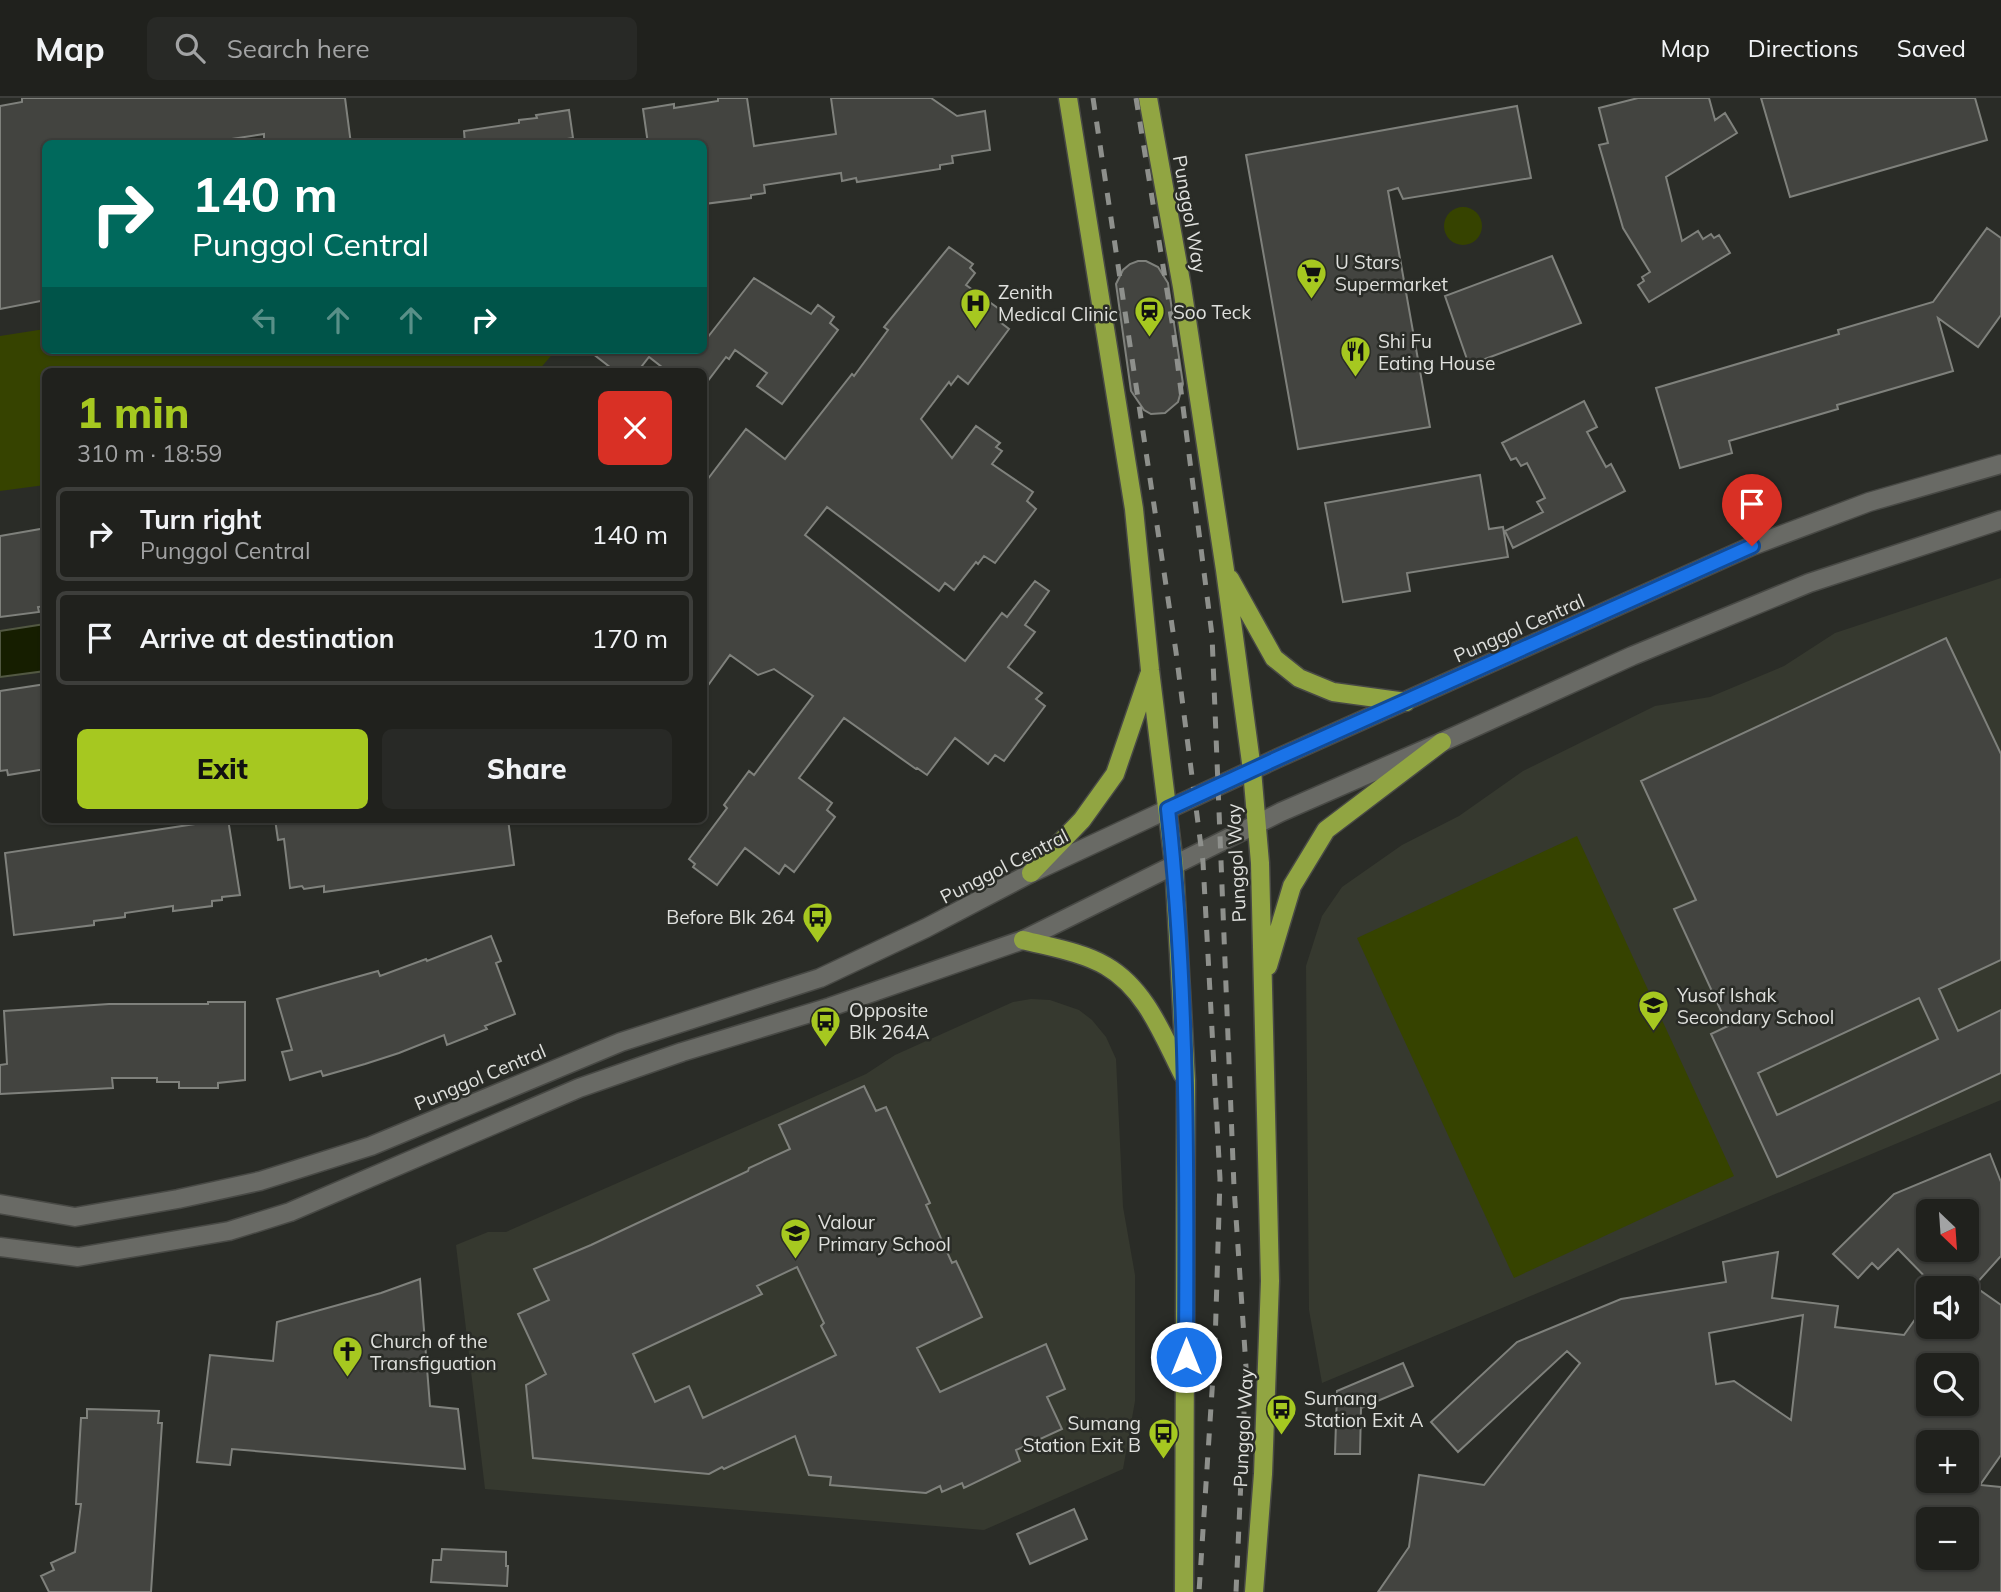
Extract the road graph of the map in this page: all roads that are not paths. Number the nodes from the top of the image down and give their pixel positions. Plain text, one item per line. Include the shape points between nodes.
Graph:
1 (1068, 98) edge
2 (1148, 98) edge
3 (2001, 452) edge
4 (2001, 464) edge
5 (1980, 469) junction
6 (2001, 520) edge
7 (1992, 525) edge
8 (1225, 570) junction
9 (1150, 670) junction
10 (1406, 702) junction
11 (1442, 743) junction
12 (1252, 770) junction
13 (1168, 809) junction
14 (1255, 824) junction
15 (1174, 864) junction
16 (1031, 873) junction
17 (1023, 940) junction
18 (1262, 983) junction
19 (1186, 1081) junction
20 (0, 1204) edge
21 (0, 1247) edge
22 (1184, 1592) edge
23 (1254, 1592) edge

1 - 9 main road via 1134,509
2 - 8 main road, Punggol Way
3 - 5 main road
4 - 5 main road, Punggol Central
5 - 10 main road, Punggol Central via 1870,502 1752,546
6 - 7 main road
7 - 11 main road via 1796,588
8 - 10 main road via 1274,658 1299,678 1333,692
8 - 12 main road, Punggol Way
9 - 13 main road
9 - 16 main road via 1115,774 1082,820
10 - 12 main road, Punggol Central
11 - 14 main road
11 - 18 main road via 1326,830 1292,886
12 - 13 main road, Punggol Central
12 - 14 main road, Punggol Way
13 - 15 main road
13 - 16 main road, Punggol Central
14 - 15 main road
14 - 18 main road, Punggol Way
15 - 17 main road
15 - 19 main road
16 - 20 main road, Punggol Central via 820,978 621,1042 371,1146 260,1181 75,1217
17 - 19 main road via 1107,966 1142,997
17 - 21 main road via 579,1088 290,1212 229,1231 78,1256
18 - 23 main road, Punggol Way via 1270,1282
19 - 22 main road

